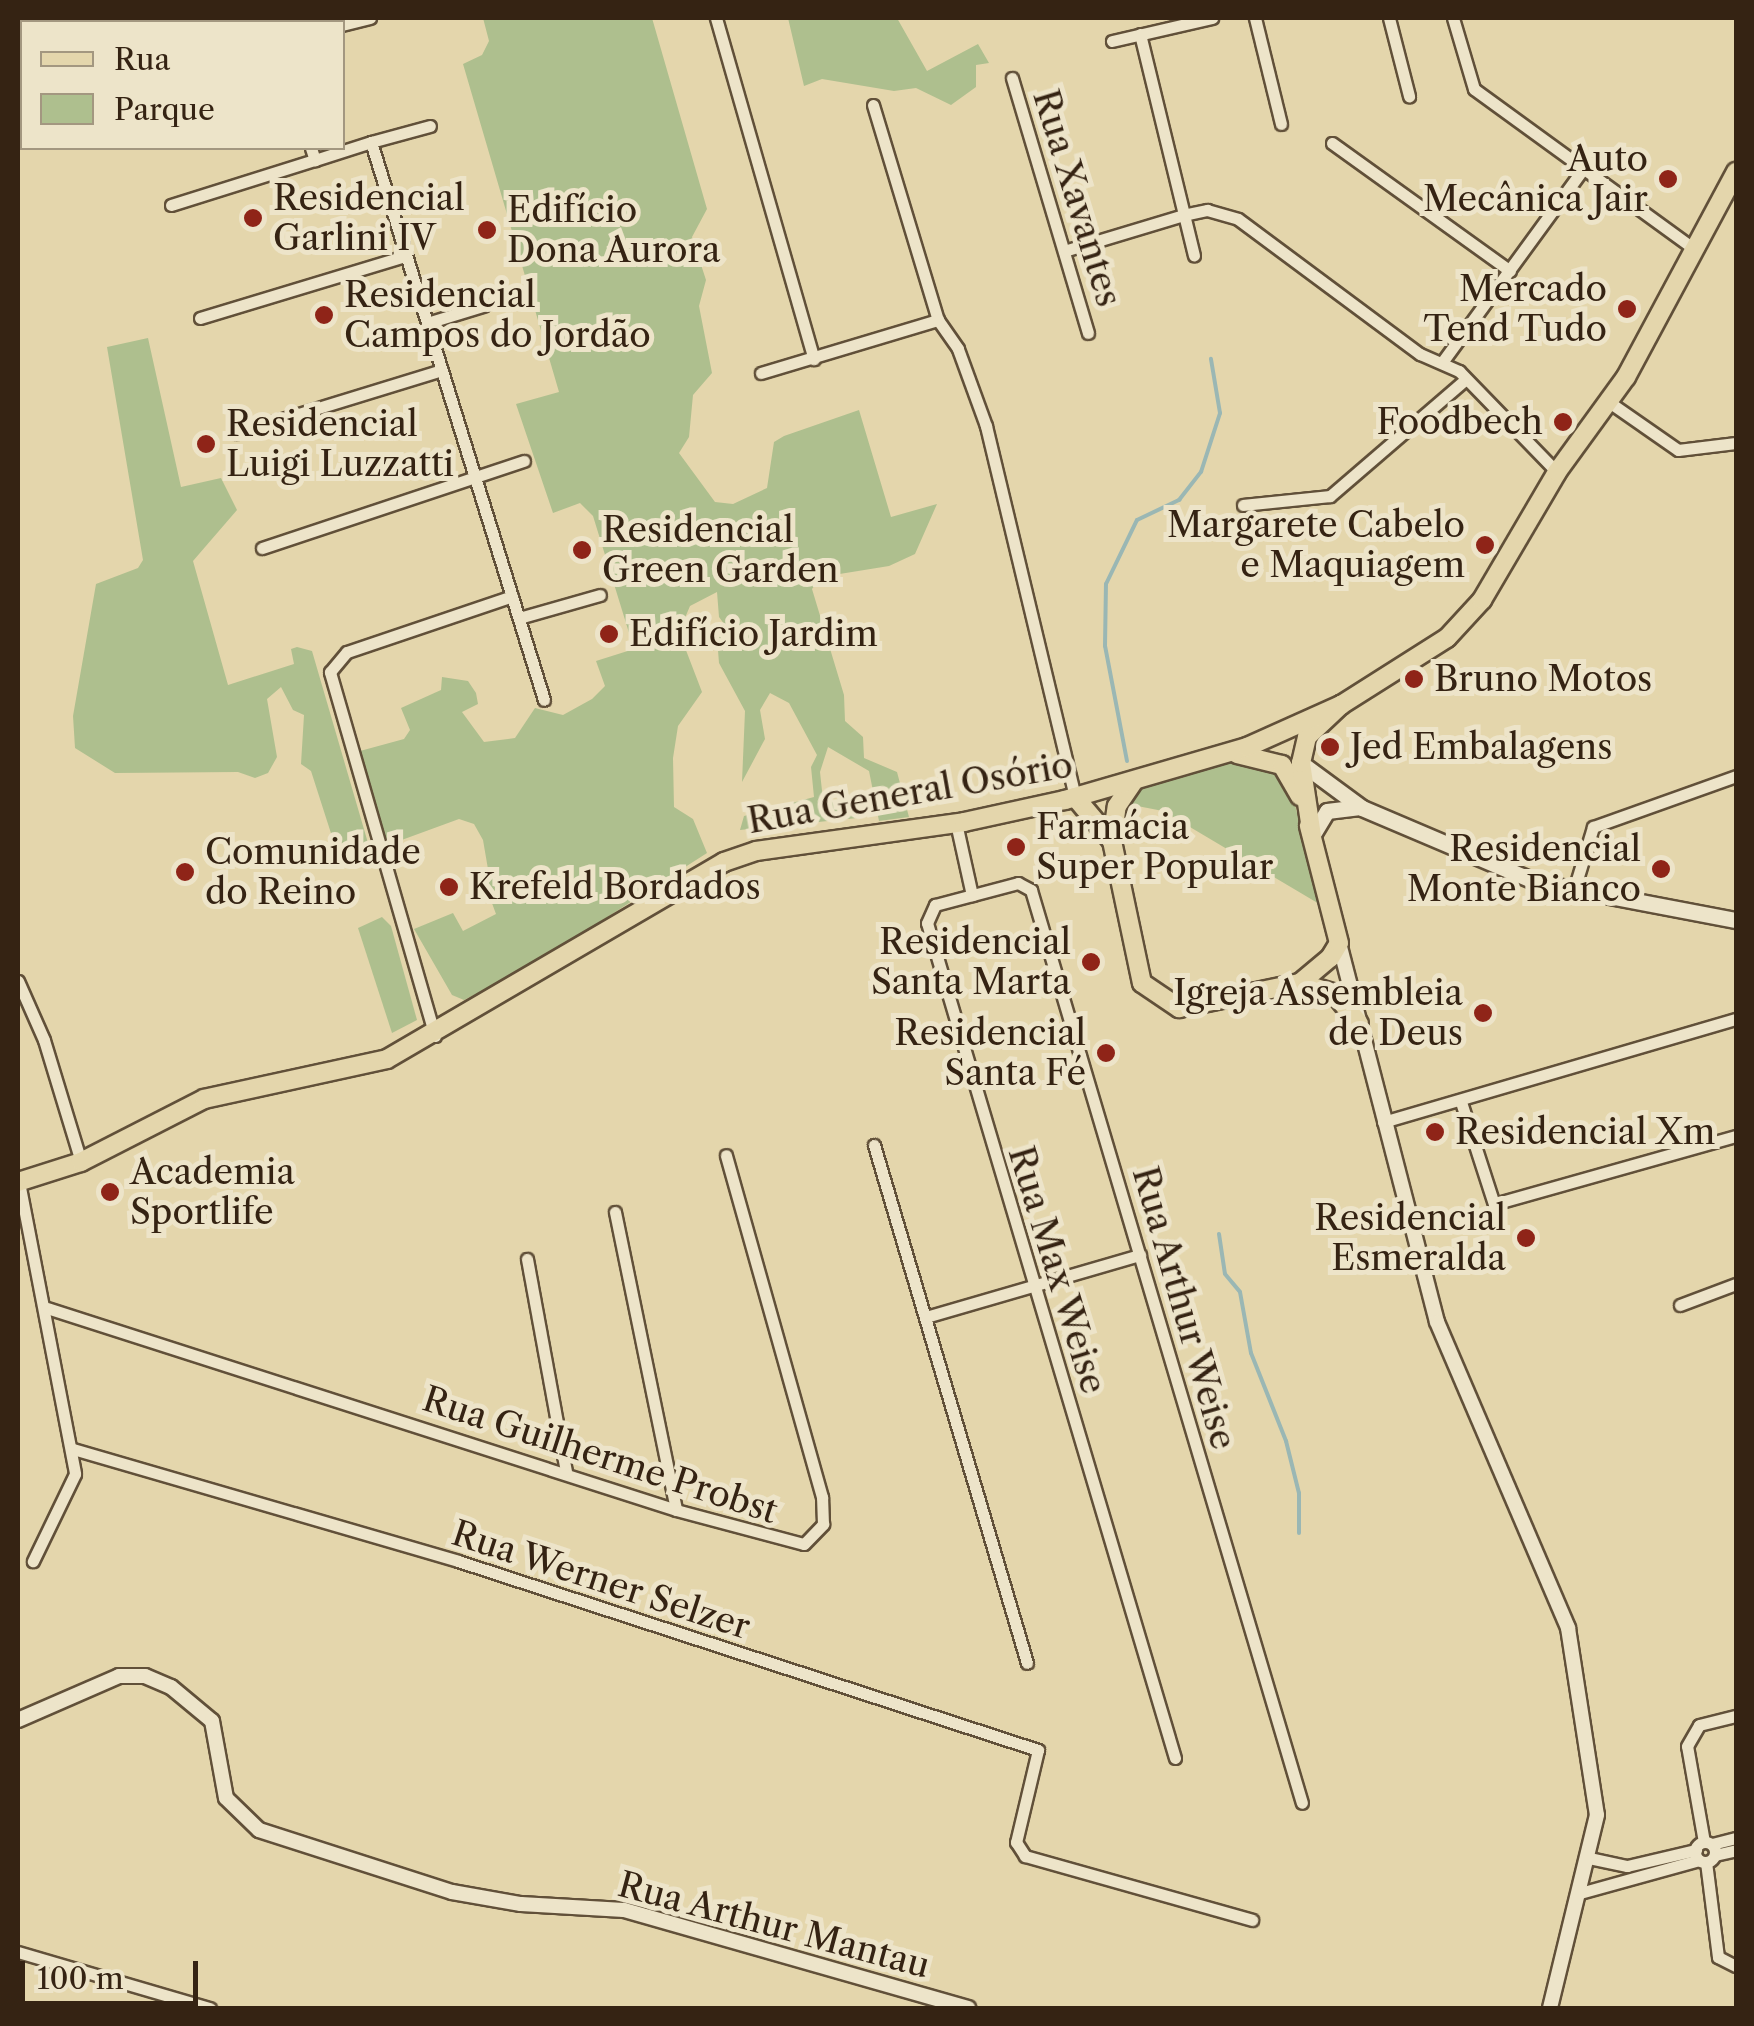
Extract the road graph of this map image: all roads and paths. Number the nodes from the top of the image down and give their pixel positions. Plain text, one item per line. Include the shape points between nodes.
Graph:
1 (370, 18) edge
2 (716, 18) edge
3 (1212, 18) edge
4 (1255, 18) edge
5 (1389, 18) edge
6 (1453, 18) edge
7 (345, 24) edge
8 (1140, 34) junction
9 (1112, 41) dead end
10 (1012, 78) dead end
11 (1409, 96) dead end
12 (873, 106) dead end
13 (1281, 124) dead end
14 (430, 126) dead end
15 (371, 142) junction
16 (1332, 143) dead end
17 (345, 147) edge
18 (313, 154) edge
19 (1583, 169) junction
20 (1736, 172) edge
21 (171, 205) dead end
22 (1183, 214) junction
23 (1694, 249) junction
24 (1064, 251) junction
25 (406, 256) junction
26 (1194, 256) dead end
27 (1510, 271) junction
28 (484, 306) dead end
29 (200, 318) dead end
30 (938, 320) junction
31 (427, 323) junction
32 (1088, 333) dead end
33 (814, 359) junction
34 (1443, 361) junction
35 (442, 370) junction
36 (762, 373) dead end
37 (1466, 380) junction
38 (1609, 402) junction
39 (237, 433) dead end
40 (1736, 443) edge
41 (524, 461) dead end
42 (1558, 472) junction
43 (475, 477) junction
44 (1243, 505) dead end
45 (262, 548) dead end
46 (600, 595) dead end
47 (512, 596) junction
48 (518, 618) junction
49 (544, 700) dead end
50 (1341, 705) junction
51 (1247, 747) junction
52 (1227, 754) junction
53 (1300, 764) junction
54 (1736, 776) edge
55 (1134, 780) junction
56 (1075, 797) junction
57 (1362, 808) junction
58 (956, 823) junction
59 (1312, 836) junction
60 (1112, 841) junction
61 (1573, 893) junction
62 (972, 895) junction
63 (1736, 920) edge
64 (1339, 943) junction
65 (18, 981) edge
66 (1300, 983) junction
67 (1736, 1019) edge
68 (1359, 1024) junction
69 (435, 1036) junction
70 (1461, 1102) junction
71 (1382, 1122) junction
72 (1736, 1136) edge
73 (874, 1145) dead end
74 (726, 1154) dead end
75 (81, 1162) junction
76 (18, 1182) edge
77 (615, 1212) dead end
78 (1140, 1255) junction
79 (527, 1259) dead end
80 (1736, 1284) edge
81 (1032, 1287) junction
82 (1680, 1305) dead end
83 (47, 1308) junction
84 (926, 1318) junction
85 (74, 1449) junction
86 (566, 1472) junction
87 (676, 1510) junction
88 (33, 1560) dead end
89 (1027, 1663) dead end
90 (1736, 1716) edge
91 (18, 1720) edge
92 (1176, 1758) dead end
93 (1302, 1804) dead end
94 (1736, 1838) edge
95 (1736, 1850) edge
96 (1705, 1852) junction
97 (1589, 1858) junction
98 (1580, 1893) junction
99 (1252, 1920) dead end
100 (18, 1952) edge
101 (1736, 1966) edge
102 (210, 2008) edge
103 (968, 2008) edge
104 (1550, 2008) edge

1 - 7 street
2 - 33 street
3 - 8 street
4 - 13 street
5 - 11 street
6 - 19 street via 1474,89
8 - 9 street
8 - 22 street
10 - 24 street, Rua Xavantes
12 - 30 street
14 - 15 street
15 - 17 street
15 - 25 street
16 - 27 street
18 - 21 street
19 - 23 street
19 - 27 street
20 - 23 main road, Rua General Osório
22 - 24 street
22 - 26 street
22 - 34 street via 1207,210 1238,219 1420,354
23 - 38 main road, Rua General Osório
24 - 32 street, Rua Xavantes
25 - 29 street
25 - 31 street
27 - 34 street
28 - 31 street
30 - 33 street
30 - 56 street via 958,348 986,426
31 - 35 street
33 - 36 street
34 - 37 street
35 - 39 street
35 - 43 street
37 - 42 street
37 - 44 street via 1330,496
38 - 40 street via 1678,450
38 - 42 main road, Rua General Osório
41 - 43 street
42 - 50 main road, Rua General Osório via 1462,625
43 - 45 street
43 - 47 street
46 - 48 street
47 - 48 street
47 - 69 street via 347,652 330,672
48 - 49 street
50 - 51 main road, Rua General Osório
50 - 53 main road, Rua General Osório via 1307,737
51 - 52 main road, Rua General Osório
51 - 53 main road via 1278,750
52 - 55 main road, Rua General Osório
52 - 59 main road, Rua General Osório via 1260,754 1282,764
53 - 57 main road
53 - 59 main road
54 - 61 street via 1594,827
55 - 56 main road, Rua General Osório
55 - 60 main road via 1117,806
56 - 58 main road, Rua General Osório
56 - 60 main road
57 - 59 main road via 1327,810
57 - 61 main road
58 - 62 street
58 - 69 main road, Rua General Osório via 807,842 724,862
59 - 64 main road
60 - 66 main road via 1138,970 1159,1000 1192,1008
61 - 63 main road
62 - 78 street, Rua Arthur Weise via 1018,883 1031,890
62 - 81 street, Rua Max Weise via 935,905 927,923
64 - 66 main road via 1324,966
64 - 68 street
65 - 75 street via 44,1040
66 - 68 main road via 1335,994
67 - 70 street
68 - 71 street
69 - 75 main road, Rua General Osório via 368,1066 204,1099
70 - 71 street
70 - 72 street via 1494,1204
71 - 97 street via 1457,1379 1568,1628 1598,1815
73 - 84 street
74 - 87 street, Rua Guilherme Probst via 810,1439 823,1524 804,1544 789,1544
75 - 76 main road, Rua General Osório
76 - 83 street
77 - 87 street
78 - 81 street
78 - 93 street, Rua Arthur Weise
79 - 86 street
80 - 82 street
81 - 84 street
81 - 92 street, Rua Max Weise
83 - 85 street
83 - 86 street, Rua Guilherme Probst
84 - 89 street
85 - 88 street via 69,1492
85 - 99 street, Rua Werner Selzer via 458,1561 1038,1750 1016,1842 1025,1856
86 - 87 street, Rua Guilherme Probst
90 - 96 street via 1699,1725 1687,1746
91 - 103 street, Rua Arthur Mantau via 119,1676 146,1676 170,1686 212,1721 226,1798 260,1830 452,1892 624,1910
94 - 96 street
95 - 96 street
96 - 97 street via 1627,1866
96 - 98 street
96 - 101 street via 1718,1957
97 - 98 street
98 - 104 street
100 - 102 street

